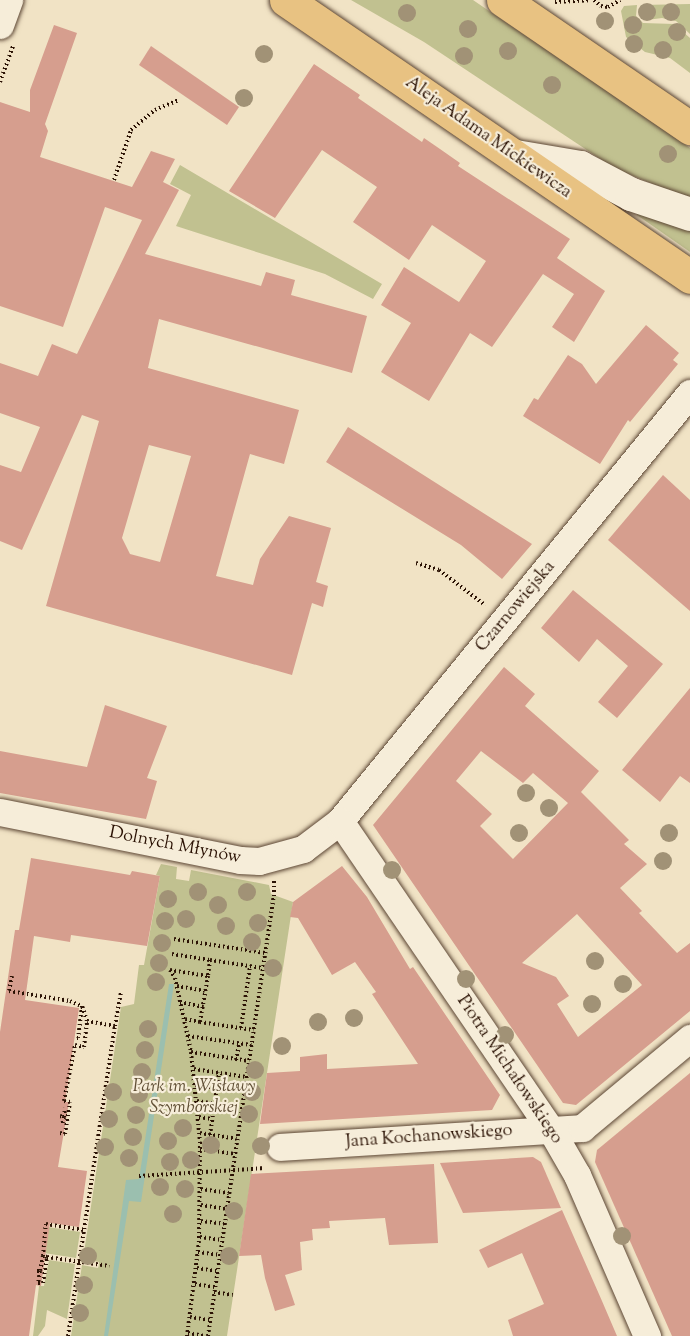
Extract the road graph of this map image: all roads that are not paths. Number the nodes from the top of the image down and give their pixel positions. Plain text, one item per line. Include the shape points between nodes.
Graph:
1 (9, 0) edge
2 (286, 0) edge
3 (503, 0) edge
4 (0, 25) edge
5 (690, 128) edge
6 (515, 156) junction
7 (690, 214) edge
8 (690, 277) edge
9 (690, 393) edge
10 (0, 812) edge
11 (340, 821) junction
12 (690, 1038) edge
13 (551, 1130) junction
14 (272, 1157) road end
15 (647, 1336) edge

1 - 4 street
2 - 6 main road, Aleja Adama Mickiewicza
3 - 5 main road
6 - 7 main road via 580,167 631,195
6 - 8 main road, Aleja Adama Mickiewicza
9 - 11 street, Czarnowiejska
10 - 11 street, Dolnych Młynów via 259,861 303,849
11 - 13 street, Piotra Michałowskiego
12 - 13 street, Jana Kochanowskiego via 582,1128
13 - 14 street, Jana Kochanowskiego
13 - 15 street, Piotra Michałowskiego via 577,1175

